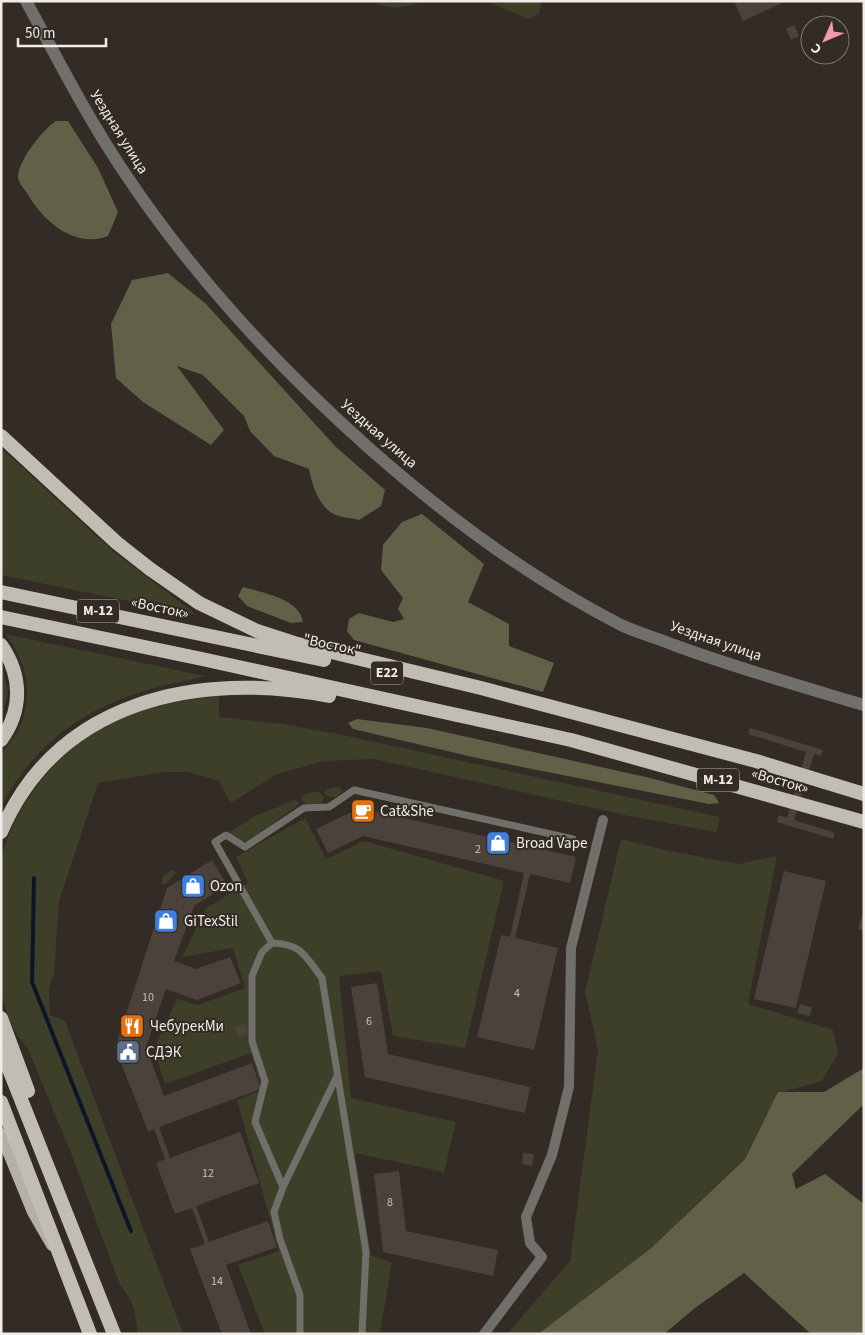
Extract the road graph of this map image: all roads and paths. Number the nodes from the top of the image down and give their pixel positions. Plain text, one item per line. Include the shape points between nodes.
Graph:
1 (26, 1) edge
2 (1, 436) edge
3 (1, 592) edge
4 (1, 617) edge
5 (195, 631) joint
6 (1, 645) edge
7 (864, 705) edge
8 (579, 716) junction
9 (1, 740) edge
10 (571, 740) junction
11 (864, 794) edge
12 (602, 820) dead end
13 (864, 822) edge
14 (1, 832) edge
15 (573, 839) dead end
16 (272, 943) junction
17 (1, 1018) edge
18 (1, 1049) edge
19 (338, 1076) junction
20 (1, 1102) edge
21 (1, 1134) edge
22 (283, 1187) junction
23 (84, 1254) junction
24 (63, 1263) junction
25 (90, 1334) edge
26 (114, 1334) edge
27 (300, 1334) edge
28 (362, 1334) edge
29 (484, 1334) edge

1 - 7 street, Уездная улица via 77,97 122,170 183,254 238,320 308,394 405,479 500,553 547,584 624,626 703,656
2 - 8 highway via 117,543 184,594 236,622 276,638 481,688
3 - 5 highway, «Восток» / М-12
4 - 10 highway
5 - 8 highway, "Восток" / E22
6 - 9 highway via 15,672 18,693 13,719
8 - 11 highway, «Восток» / М-12 via 756,761
10 - 13 highway, «Восток» / М-12
10 - 14 highway via 459,722 299,690 246,688 181,693 121,709 67,743 43,766 24,791
12 - 29 street via 571,948 569,1087 552,1155 526,1217 530,1243 542,1257
15 - 16 street via 354,790 329,807 304,808 245,846 226,835 216,842
16 - 19 street via 290,944 304,954 322,978
16 - 22 street via 262,952 252,976 252,1041 265,1081 255,1122
17 - 23 highway via 66,1186
18 - 23 highway
19 - 22 street
19 - 28 street via 366,1252
20 - 24 highway
21 - 24 main road via 32,1212
22 - 27 street via 274,1212 300,1295
23 - 26 highway
24 - 25 highway

